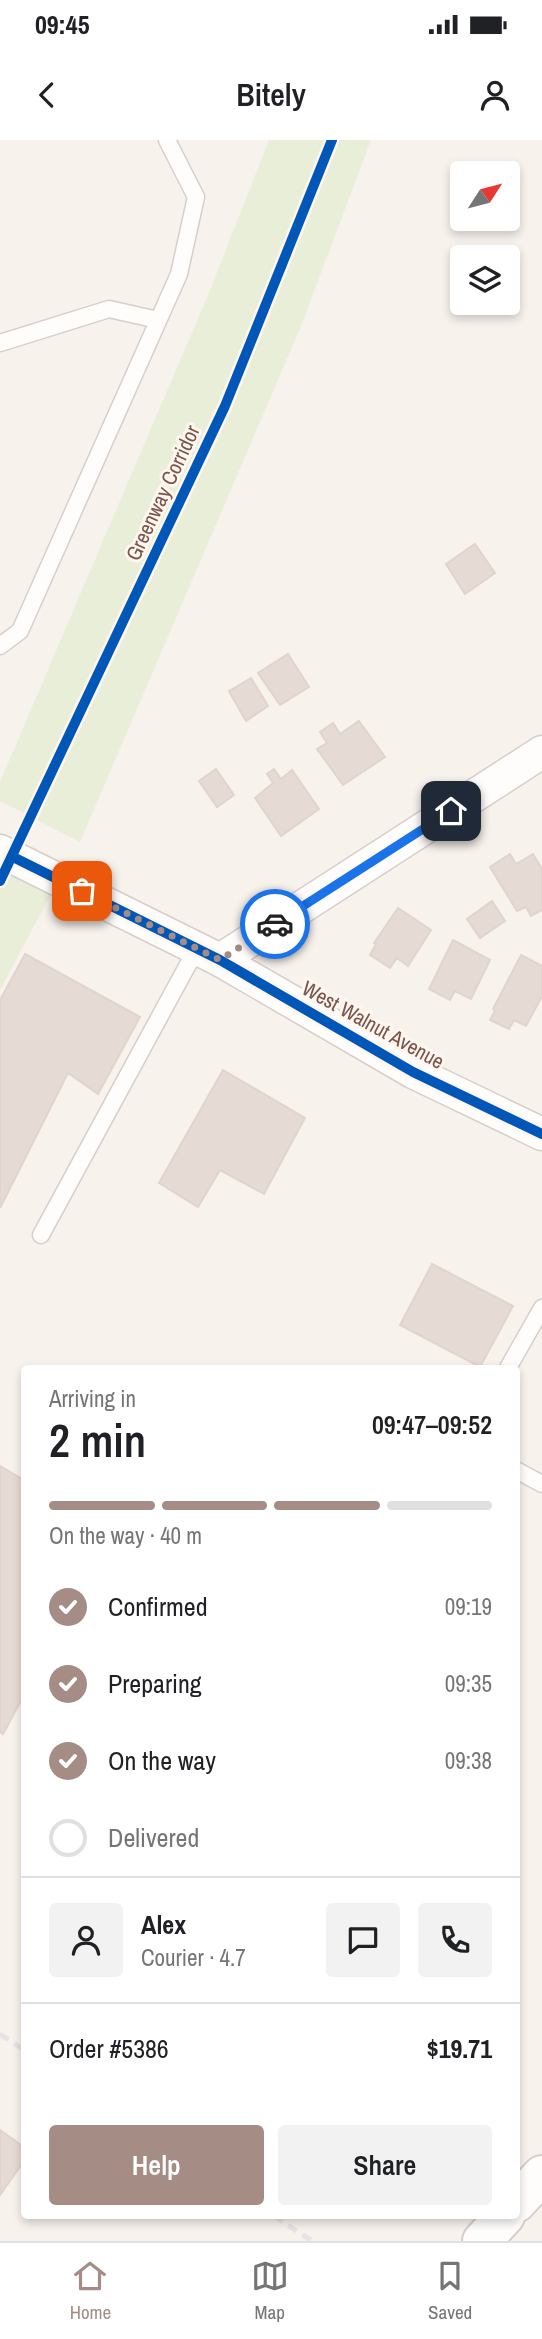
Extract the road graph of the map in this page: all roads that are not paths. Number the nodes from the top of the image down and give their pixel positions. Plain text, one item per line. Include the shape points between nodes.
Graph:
1 (167, 140) edge
2 (158, 320) junction
3 (0, 343) edge
4 (0, 646) edge
5 (542, 752) edge
6 (0, 851) edge
7 (209, 954) junction
8 (542, 1134) edge
9 (41, 1236) dead end
10 (542, 1308) edge
11 (510, 1365) edge
12 (520, 1472) edge
13 (542, 1484) edge
14 (542, 2175) edge
15 (520, 2199) edge
16 (502, 2219) edge
17 (482, 2241) edge

1 - 2 lane via 196,197 178,274
2 - 3 lane via 109,309
2 - 4 lane via 20,631
5 - 7 street
6 - 7 street, West Walnut Avenue
7 - 8 street, West Walnut Avenue via 413,1072
7 - 9 lane
10 - 11 lane
12 - 13 lane
14 - 15 street
16 - 17 street

